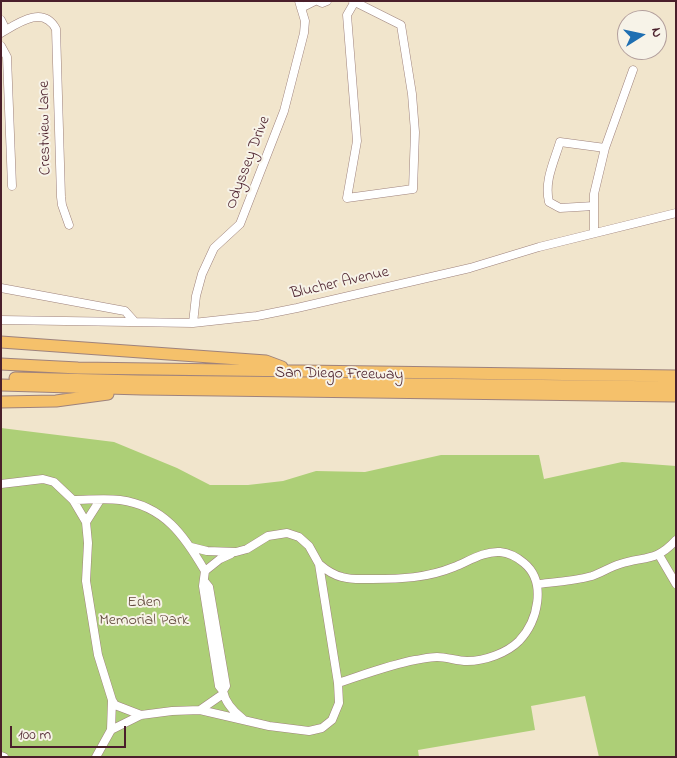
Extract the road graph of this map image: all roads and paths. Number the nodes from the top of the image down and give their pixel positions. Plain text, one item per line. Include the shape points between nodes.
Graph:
1 (317, 1) edge
2 (327, 1) edge
3 (353, 2) edge
4 (300, 5) edge
5 (1, 20) edge
6 (4, 31) edge
7 (1, 46) edge
8 (633, 70) dead end
9 (605, 148) junction
10 (12, 186) dead end
11 (594, 206) junction
12 (676, 213) edge
13 (69, 225) dead end
14 (594, 234) junction
15 (1, 288) edge
16 (1, 320) edge
17 (134, 321) junction
18 (193, 323) junction
19 (1, 342) edge
20 (1, 364) edge
21 (290, 370) junction
22 (676, 375) edge
23 (1, 377) edge
24 (1, 385) edge
25 (676, 387) edge
26 (142, 389) junction
27 (676, 396) edge
28 (1, 402) edge
29 (1, 484) edge
30 (73, 500) junction
31 (100, 500) junction
32 (86, 522) junction
33 (676, 540) edge
34 (191, 546) junction
35 (236, 552) junction
36 (659, 555) junction
37 (319, 564) junction
38 (205, 571) junction
39 (538, 584) junction
40 (676, 584) edge
41 (338, 683) junction
42 (223, 692) junction
43 (112, 700) junction
44 (200, 710) junction
45 (141, 715) junction
46 (244, 721) junction
47 (111, 730) junction
48 (96, 757) edge

1 - 2 street
1 - 4 street
3 - 3 street via 401,25 415,132 413,189 347,198 357,141 347,15
4 - 18 street, Odyssey Drive via 305,21 304,33 284,111 240,224 214,248 202,274
5 - 6 street
6 - 13 street, Crestview Lane via 28,18 40,17 47,19 56,29 61,197
7 - 10 street via 7,57
8 - 9 street
9 - 11 street
9 - 11 street via 560,142 547,181 549,202 560,208
11 - 14 street
12 - 14 street, Blucher Avenue
14 - 18 street, Blucher Avenue via 470,268 297,308
15 - 17 street via 125,311
16 - 17 street, Blucher Avenue
17 - 18 street, Blucher Avenue
19 - 21 highway via 266,361
20 - 21 highway, San Diego Freeway
21 - 22 highway, San Diego Freeway
23 - 25 highway
24 - 26 highway, San Diego Freeway
26 - 27 highway, San Diego Freeway
26 - 28 highway via 56,401
29 - 30 street via 43,479 54,482
30 - 31 street
30 - 32 street
31 - 32 street
31 - 34 street via 138,504 158,514
32 - 43 street via 86,581 98,655
33 - 36 street
34 - 35 street via 207,551
34 - 38 street
35 - 37 street via 268,536 287,533 299,537 309,546
35 - 38 street
36 - 39 street via 619,564 585,577
36 - 40 street
37 - 39 street via 330,572 356,580 409,579 442,572 482,555 498,552 517,557 527,565
37 - 41 street
38 - 42 street via 226,686
39 - 41 street via 538,597 527,631 507,650 480,660 437,657 413,661
41 - 46 street via 339,703 332,720 322,728 306,731
42 - 44 street
42 - 46 street via 233,711
43 - 45 street via 115,705
43 - 47 street
44 - 45 street
44 - 46 street
45 - 47 street
47 - 48 street

